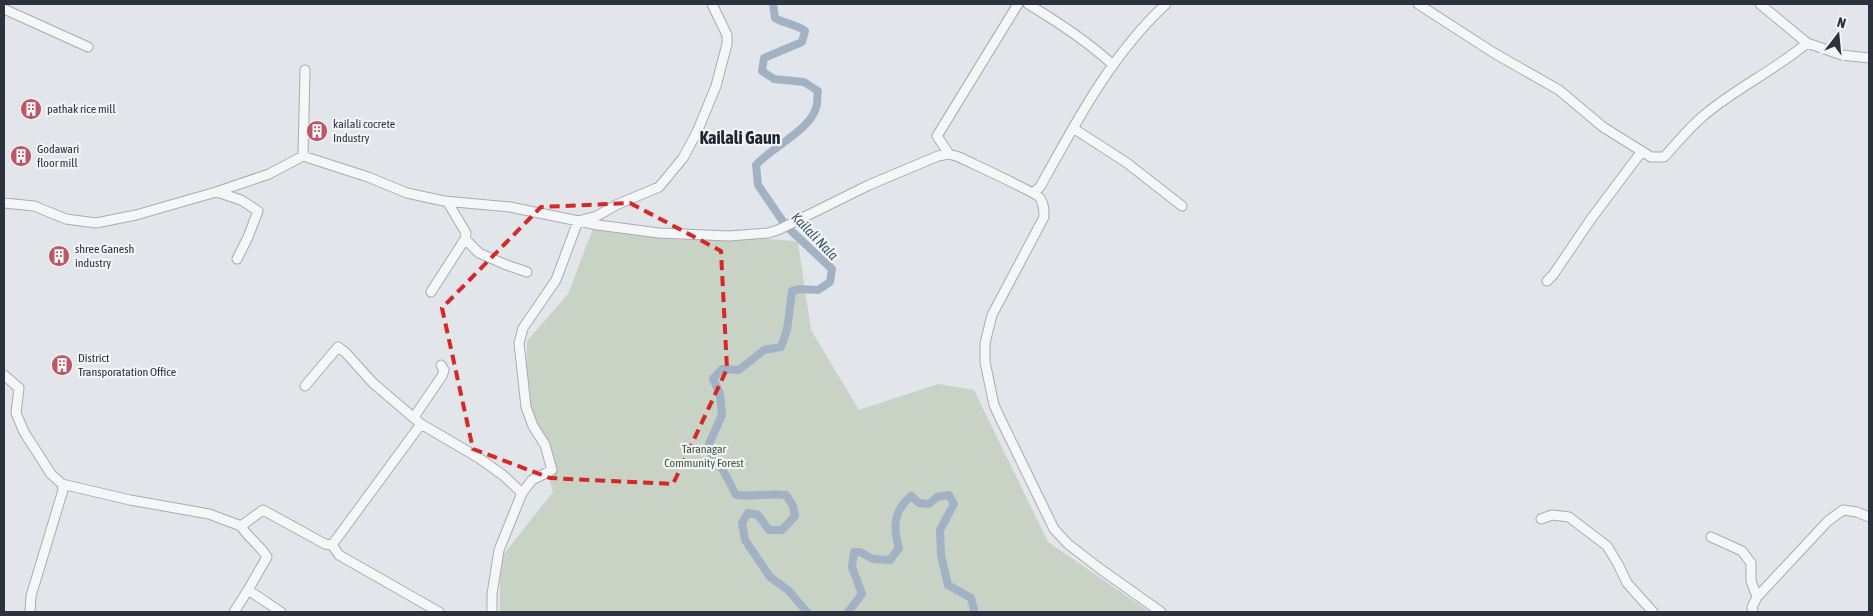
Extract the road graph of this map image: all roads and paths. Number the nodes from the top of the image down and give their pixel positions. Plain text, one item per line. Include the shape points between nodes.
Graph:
1 (712, 4) edge
2 (1018, 4) edge
3 (1028, 4) edge
4 (1166, 4) edge
5 (1418, 4) edge
6 (1760, 4) edge
7 (4, 9) edge
8 (1806, 43) junction
9 (88, 46) dead end
10 (1869, 58) edge
11 (1112, 64) junction
12 (305, 70) dead end
13 (1073, 128) junction
14 (1642, 151) junction
15 (949, 154) junction
16 (303, 156) junction
17 (216, 192) junction
18 (1034, 192) junction
19 (448, 201) junction
20 (4, 204) edge
21 (1182, 206) dead end
22 (578, 221) junction
23 (465, 239) junction
24 (236, 259) dead end
25 (527, 272) dead end
26 (1547, 281) dead end
27 (431, 292) dead end
28 (442, 364) dead end
29 (4, 375) edge
30 (305, 386) dead end
31 (414, 417) junction
32 (422, 424) junction
33 (62, 484) junction
34 (522, 493) junction
35 (1869, 517) edge
36 (1540, 520) dead end
37 (241, 526) junction
38 (1711, 537) dead end
39 (332, 545) junction
40 (248, 590) junction
41 (1756, 598) junction
42 (30, 612) edge
43 (234, 612) edge
44 (281, 612) edge
45 (439, 612) edge
46 (492, 612) edge
47 (1161, 612) edge
48 (1653, 612) edge
49 (1752, 612) edge

1 - 22 street via 727,35 727,44 716,86 683,158 659,187 597,216
2 - 15 street via 937,136
3 - 11 street via 1066,27
4 - 11 street via 1149,19
5 - 14 street via 1559,90 1603,127
6 - 8 street
7 - 9 street
8 - 10 street via 1842,55
8 - 14 street via 1702,118 1664,157
11 - 13 street
12 - 16 street
13 - 18 street via 1040,187
13 - 21 street
14 - 26 street
15 - 18 street
15 - 22 street via 869,185 768,233 729,236 659,234
16 - 17 street via 270,174
16 - 19 street via 407,193
17 - 20 street via 96,223 66,218 34,206
17 - 24 street via 241,200 258,211
18 - 47 street via 1040,198 1044,217 992,315 985,343 985,362 994,405 1054,528 1068,544
19 - 22 street via 510,207
19 - 23 street via 466,233
22 - 34 street via 556,280 523,328 519,343 526,407 545,445 552,470 532,480
23 - 25 street via 479,253
23 - 27 street
28 - 31 street via 442,376
29 - 33 street via 19,388 16,413 24,432 50,474
30 - 31 street via 338,347 373,384
31 - 32 street
32 - 34 street via 479,458
32 - 39 street
33 - 37 street via 209,514
33 - 42 street via 63,490 31,596
34 - 46 street via 499,550
35 - 41 street via 1843,510 1835,515
36 - 48 street via 1552,515 1569,517 1607,546 1627,583
37 - 39 street via 263,510 324,544
37 - 40 street via 267,558
38 - 41 street via 1742,551 1750,563 1750,581
39 - 45 street via 339,555
40 - 43 street
40 - 44 street
41 - 49 street

